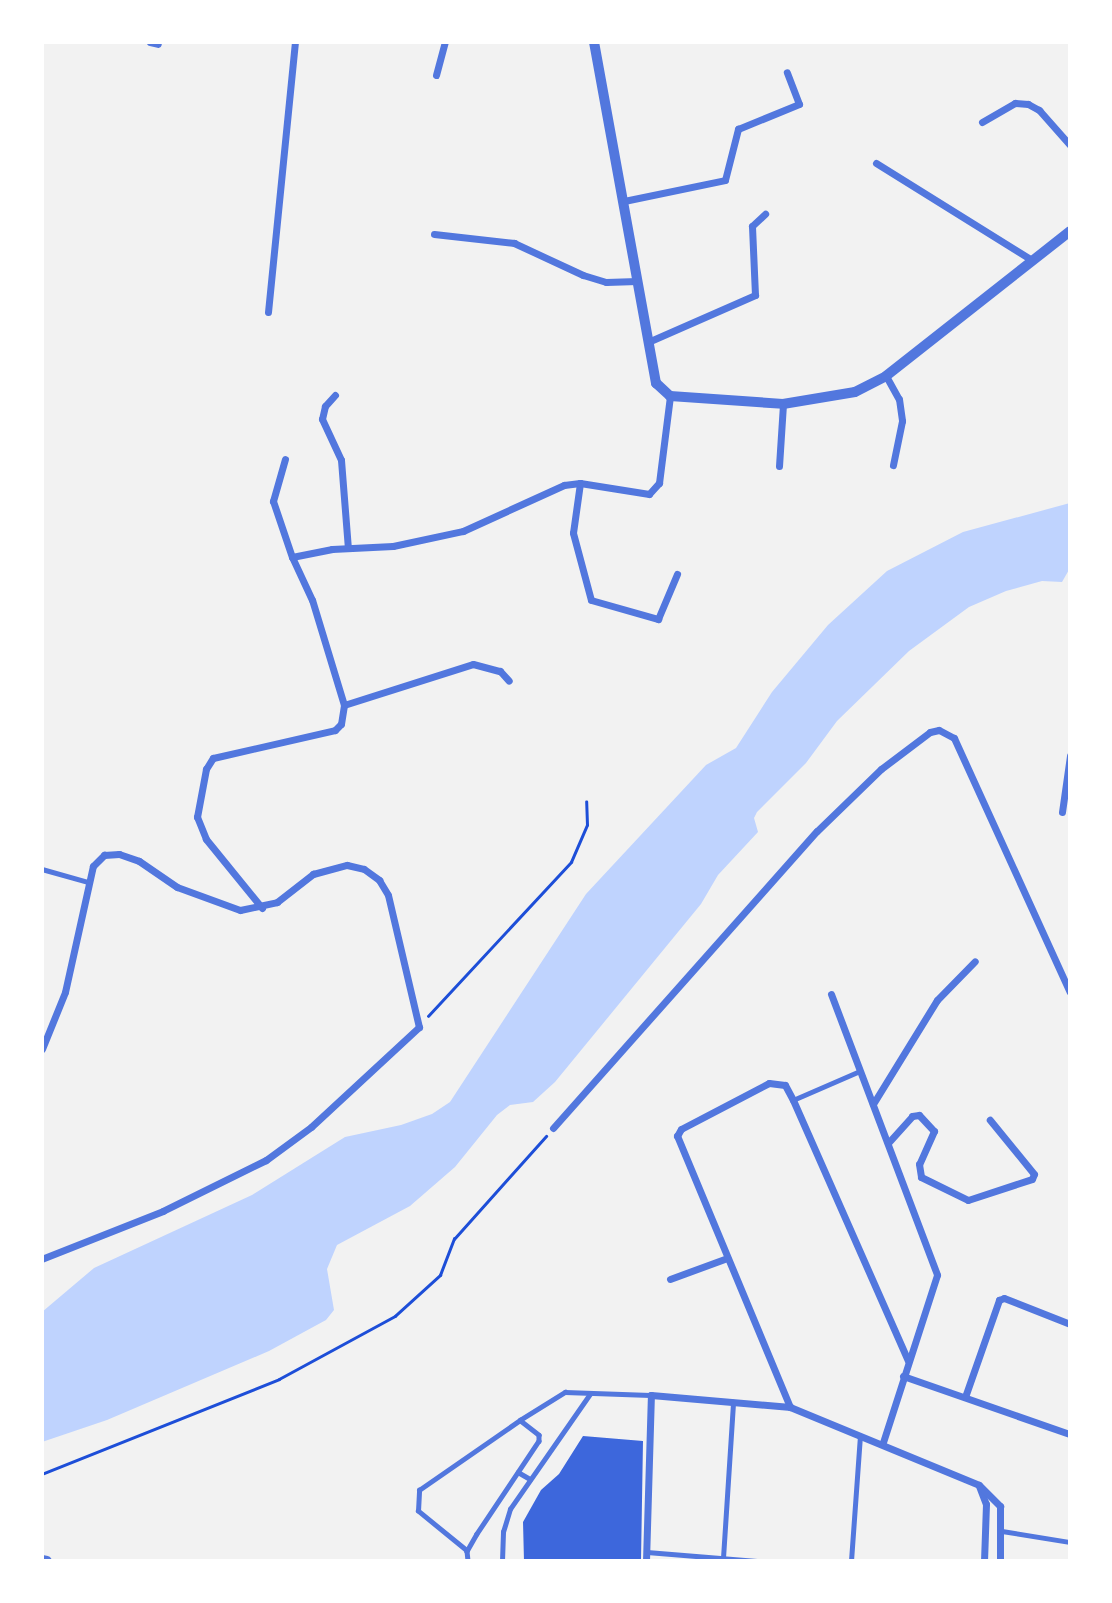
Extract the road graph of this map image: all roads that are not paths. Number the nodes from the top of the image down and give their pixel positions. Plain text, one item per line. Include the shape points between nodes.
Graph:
1 (295, 42) edge
2 (445, 42) edge
3 (594, 42) edge
4 (787, 72) dead end
5 (436, 75) dead end
6 (982, 122) dead end
7 (1070, 145) edge
8 (876, 163) dead end
9 (624, 201) junction
10 (765, 214) dead end
11 (1070, 231) edge
12 (434, 234) dead end
13 (1032, 260) junction
14 (637, 281) junction
15 (268, 312) dead end
16 (648, 342) junction
17 (886, 376) junction
18 (335, 395) dead end
19 (670, 396) junction
20 (783, 404) junction
21 (285, 459) dead end
22 (893, 465) dead end
23 (779, 466) dead end
24 (580, 483) junction
25 (348, 548) junction
26 (292, 557) junction
27 (677, 574) dead end
28 (509, 681) dead end
29 (344, 705) junction
30 (1070, 756) edge
31 (1062, 812) dead end
32 (42, 869) edge
33 (89, 882) junction
34 (262, 908) junction
35 (975, 961) dead end
36 (1070, 992) edge
37 (831, 994) dead end
38 (42, 1049) edge
39 (860, 1071) junction
40 (793, 1100) junction
41 (873, 1104) junction
42 (990, 1120) dead end
43 (553, 1128) road end
44 (888, 1143) junction
45 (727, 1258) junction
46 (42, 1259) edge
47 (670, 1279) dead end
48 (1070, 1324) edge
49 (908, 1361) junction
50 (903, 1376) junction
51 (590, 1394) junction
52 (651, 1395) junction
53 (965, 1397) junction
54 (733, 1402) junction
55 (790, 1407) junction
56 (520, 1420) junction
57 (860, 1433) junction
58 (1070, 1434) edge
59 (883, 1442) junction
60 (518, 1472) junction
61 (530, 1479) junction
62 (979, 1485) junction
63 (1002, 1531) junction
64 (1070, 1542) edge
65 (467, 1551) junction
66 (646, 1552) junction
67 (723, 1558) junction
68 (468, 1561) edge
69 (502, 1561) edge
70 (646, 1561) edge
71 (757, 1561) edge
72 (850, 1561) edge
73 (984, 1561) edge
74 (1000, 1561) edge

1 - 15 street
2 - 5 street
3 - 9 street
4 - 9 street via 799,104 738,128 725,180
6 - 7 street via 1015,103 1028,104 1040,110
8 - 13 street
9 - 14 street
10 - 16 street via 752,226 755,295
11 - 13 street
12 - 14 street via 514,243 583,275 606,282
13 - 17 street
14 - 16 street
16 - 19 street via 656,383
17 - 20 street via 834,398
17 - 22 street via 899,399 902,421
18 - 25 street via 325,406 322,419 341,460
19 - 20 street
19 - 24 street via 656,490 641,493
20 - 23 street
21 - 26 street via 273,501
24 - 25 street via 543,492 463,531 393,546
24 - 27 street via 575,544 585,565 591,600 658,619
25 - 26 street
26 - 29 street via 312,600
28 - 29 street via 500,671 472,664
29 - 34 street via 341,724 335,730 225,754 213,758 206,769 197,817 206,839
30 - 31 street
32 - 33 lane
33 - 34 street via 93,866 104,855 119,854 215,905
33 - 38 street via 65,992
34 - 46 street via 328,867 365,869 388,895 419,1027 312,1127 266,1160 163,1211
35 - 41 street via 937,1000
36 - 43 street via 954,738 939,730 881,769 817,831
37 - 39 street
39 - 40 lane
39 - 41 street
40 - 45 street via 785,1085 769,1083 681,1129 677,1136
40 - 49 street
41 - 44 street
42 - 44 street via 1034,1174 1032,1179 968,1200 921,1177 918,1171 934,1131 919,1115 912,1116
44 - 49 street via 937,1275
45 - 47 street
45 - 55 street
48 - 53 street via 999,1300
49 - 50 street
50 - 53 street
50 - 59 street
51 - 52 lane
51 - 56 lane via 565,1392
51 - 61 lane
52 - 54 street
52 - 66 street
53 - 58 street
54 - 55 street
54 - 67 lane
55 - 57 street
56 - 60 lane via 540,1438
56 - 65 lane via 419,1490 418,1511
57 - 59 street
57 - 72 lane
59 - 62 street
60 - 61 lane
60 - 65 lane
61 - 69 lane via 505,1521
62 - 63 street via 996,1497
62 - 73 street via 986,1504
63 - 64 lane
63 - 74 street
65 - 68 lane
66 - 67 lane
66 - 70 street
67 - 71 lane

